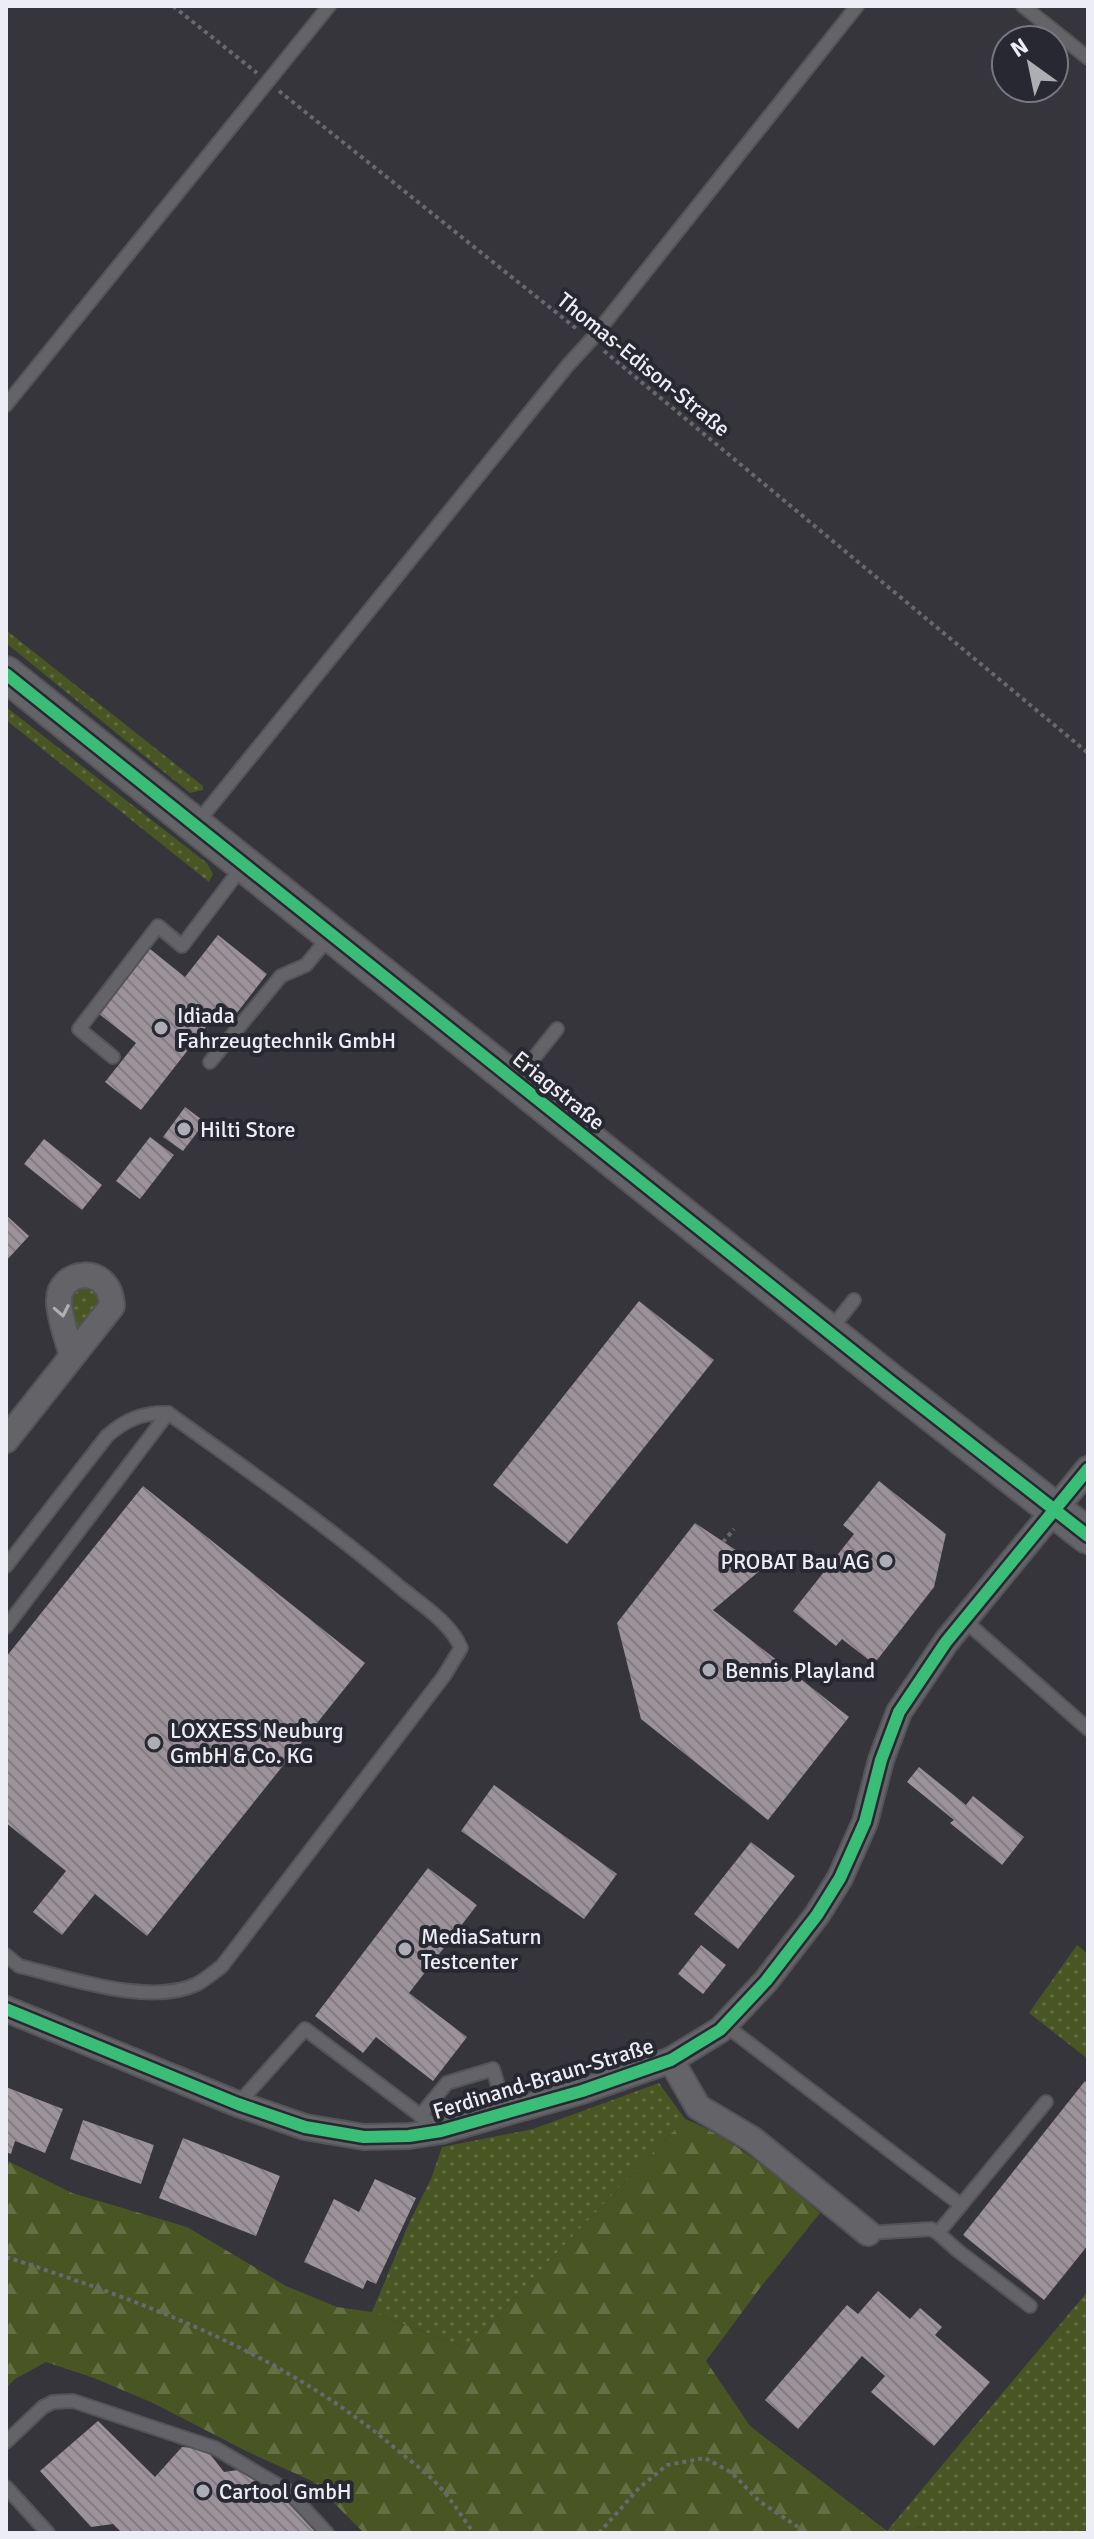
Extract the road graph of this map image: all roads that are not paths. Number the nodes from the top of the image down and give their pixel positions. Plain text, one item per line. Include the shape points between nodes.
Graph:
1 (329, 6) edge
2 (857, 6) edge
3 (1023, 6) edge
4 (1088, 58) edge
5 (6, 405) edge
6 (6, 674) edge
7 (6, 688) edge
8 (41, 702) junction
9 (195, 826) junction
10 (244, 865) junction
11 (331, 934) junction
12 (557, 1029) dead end
13 (113, 1057) dead end
14 (210, 1062) dead end
15 (515, 1081) junction
16 (854, 1300) dead end
17 (829, 1331) junction
18 (72, 1356) dead end
19 (168, 1413) junction
20 (6, 1440) edge
21 (1088, 1469) edge
22 (1055, 1509) junction
23 (1088, 1536) edge
24 (6, 1566) edge
25 (964, 1620) junction
26 (6, 1627) edge
27 (1088, 1729) edge
28 (6, 1955) edge
29 (6, 2009) edge
30 (725, 2025) junction
31 (671, 2060) junction
32 (1046, 2102) dead end
33 (238, 2104) junction
34 (506, 2113) junction
35 (420, 2116) junction
36 (441, 2131) junction
37 (961, 2205) junction
38 (868, 2233) joint
39 (938, 2233) junction
40 (1030, 2306) dead end
41 (6, 2442) edge
42 (6, 2487) edge
43 (48, 2533) edge
44 (327, 2533) edge

1 - 5 lane
2 - 9 lane
3 - 4 lane
6 - 8 street, Eriagstraße
7 - 8 street
8 - 9 street, Eriagstraße
9 - 10 street, Eriagstraße
10 - 11 street, Eriagstraße
10 - 13 lane via 182,946 158,926 79,1029
11 - 14 lane via 306,965 281,976
11 - 15 street, Eriagstraße
12 - 15 lane
15 - 17 street, Eriagstraße
16 - 17 lane
17 - 22 street, Eriagstraße
18 - 20 street
19 - 24 lane via 123,1423 107,1436
19 - 26 lane
19 - 28 lane via 345,1541 440,1621 461,1648 222,1966 196,1985 162,1993 119,1989 19,1966
21 - 22 street, Ferdinand-Braun-Straße
22 - 23 street, Eriagstraße
22 - 25 street, Ferdinand-Braun-Straße
25 - 27 lane
25 - 30 street, Ferdinand-Braun-Straße via 899,1712 865,1822 840,1878 766,1981
29 - 33 street, Ferdinand-Braun-Straße
30 - 31 street, Ferdinand-Braun-Straße
30 - 37 lane
31 - 34 street, Ferdinand-Braun-Straße
31 - 38 street, Ferdinand-Braun-Straße via 698,2107 752,2139
32 - 37 lane
33 - 35 lane via 305,2029
33 - 36 street, Ferdinand-Braun-Straße via 305,2127 364,2137
34 - 35 lane via 493,2069 447,2083
34 - 36 street, Ferdinand-Braun-Straße
35 - 36 lane
37 - 39 lane
38 - 39 lane
39 - 40 lane
41 - 44 lane via 43,2407 73,2401 215,2448 288,2491
42 - 43 lane

